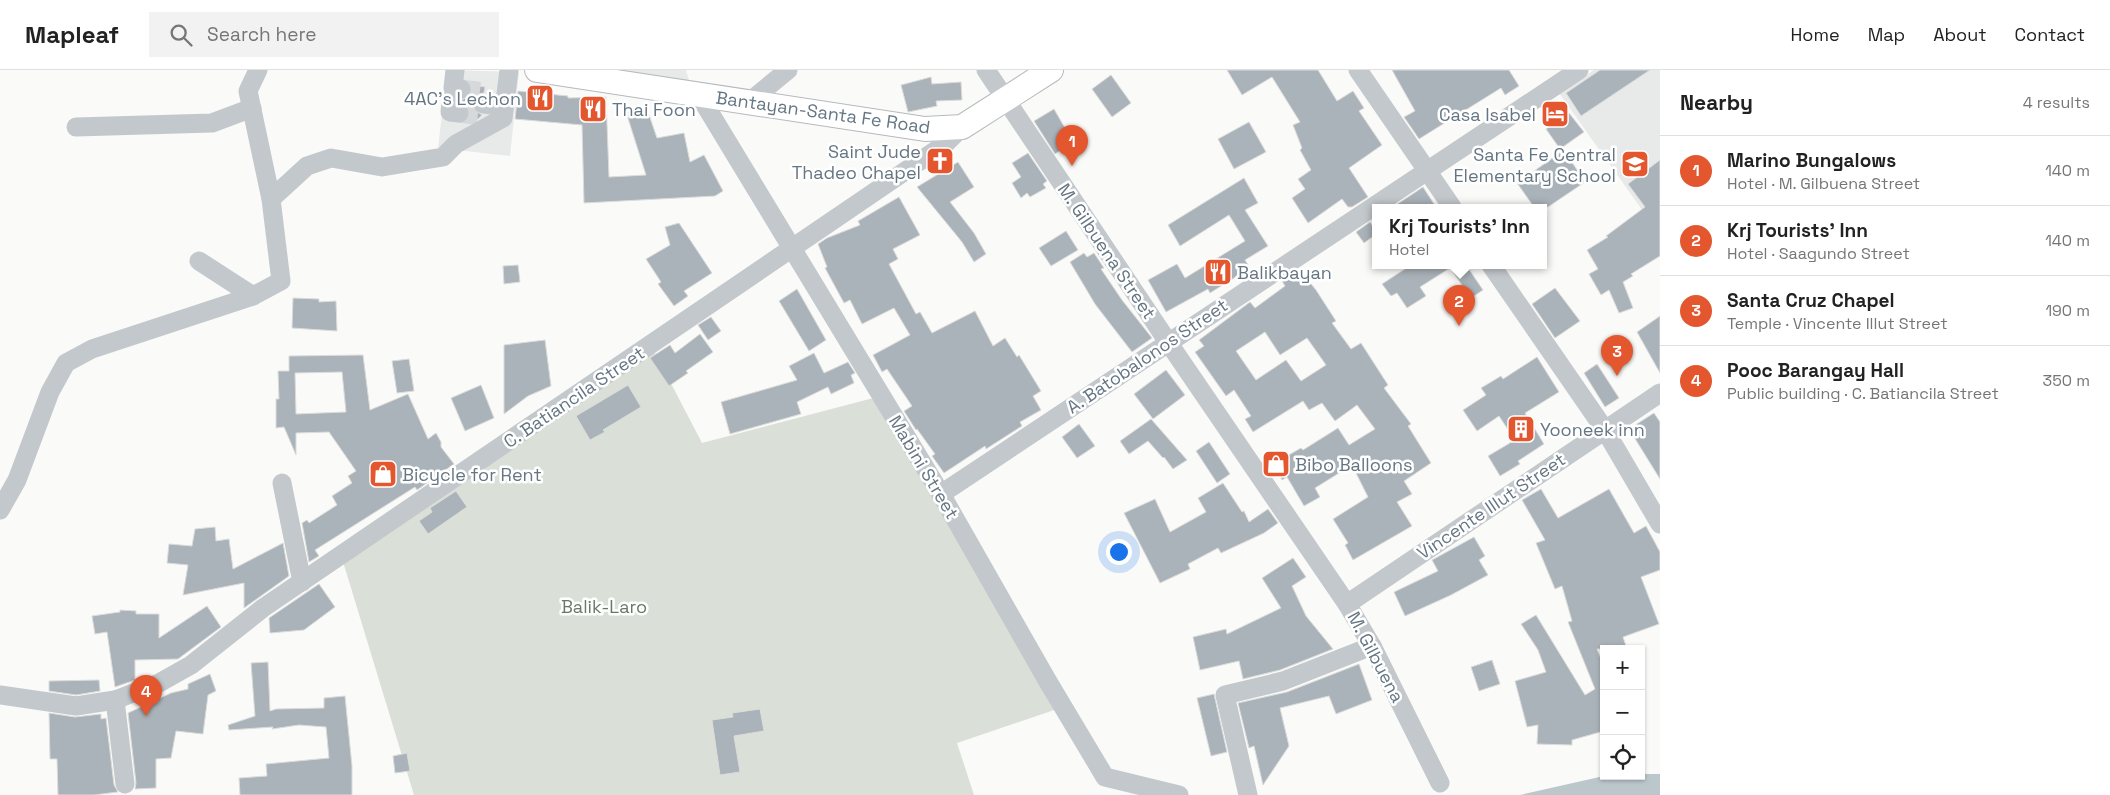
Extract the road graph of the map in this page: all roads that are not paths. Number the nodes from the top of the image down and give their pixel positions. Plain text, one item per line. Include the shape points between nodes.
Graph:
1 (258, 70) edge
2 (509, 70) edge
3 (788, 70) edge
4 (986, 70) edge
5 (1051, 70) edge
6 (1358, 70) edge
7 (1579, 70) edge
8 (550, 71) edge
9 (593, 74) edge
10 (699, 95) junction
11 (1006, 100) junction
12 (749, 102) junction
13 (483, 104) tunnel mouth
14 (504, 106) junction
15 (252, 108) junction
16 (76, 127) dead end
17 (962, 127) junction
18 (265, 170) junction
19 (1427, 170) junction
20 (291, 180) junction
21 (271, 199) junction
22 (1376, 204) edge
23 (1450, 204) edge
24 (1372, 207) edge
25 (792, 249) junction
26 (199, 261) dead end
27 (1494, 269) edge
28 (254, 296) junction
29 (1168, 342) junction
30 (1660, 393) edge
31 (1604, 430) junction
32 (282, 483) dead end
33 (941, 494) junction
34 (0, 510) edge
35 (1660, 524) edge
36 (302, 582) junction
37 (1348, 604) junction
38 (1372, 646) junction
39 (0, 696) edge
40 (115, 700) junction
41 (1440, 783) dead end
42 (125, 784) dead end
43 (1179, 795) edge
44 (1248, 795) edge

1 - 15 street via 248,91
2 - 14 street
3 - 12 street
4 - 11 street, M. Gilbuena Street
5 - 11 main road, C. Batiancila Street
6 - 19 street
7 - 19 street, A. Batobalonos Street
8 - 9 main road, Bantayan-Santa Fe Road
9 - 10 main road, Bantayan-Santa Fe Road
10 - 12 main road, Bantayan-Santa Fe Road
10 - 25 street, Mabini Street
11 - 17 main road, C. Batiancila Street
11 - 29 street, M. Gilbuena Street
12 - 17 main road, Bantayan-Santa Fe Road via 925,129
13 - 14 street
14 - 20 street via 443,157 382,167 331,158 307,166
15 - 16 street via 212,123
15 - 18 street
17 - 25 street, C. Batiancila Street via 945,144
18 - 20 street
18 - 21 street
19 - 22 street, A. Batobalonos Street
19 - 23 street
20 - 21 street
21 - 28 street via 281,282
24 - 29 street, A. Batobalonos Street
25 - 33 street, Mabini Street
25 - 36 street, C. Batiancila Street
26 - 28 street
27 - 31 street
28 - 34 street via 92,349 66,363 50,392 17,480
29 - 33 street, A. Batobalonos Street
29 - 37 street, M. Gilbuena Street
30 - 31 street, Vincente Illut Street
31 - 35 street
31 - 37 street, Vincente Illut Street
32 - 36 street
33 - 43 street, Mabini Street via 1105,777
36 - 40 street, C. Batiancila Street via 191,665 159,683
37 - 38 street, M. Gilbuena
38 - 41 street, M. Gilbuena
38 - 44 street via 1283,680 1225,695
39 - 40 street, C. Batiancila Street via 76,706
40 - 42 street

